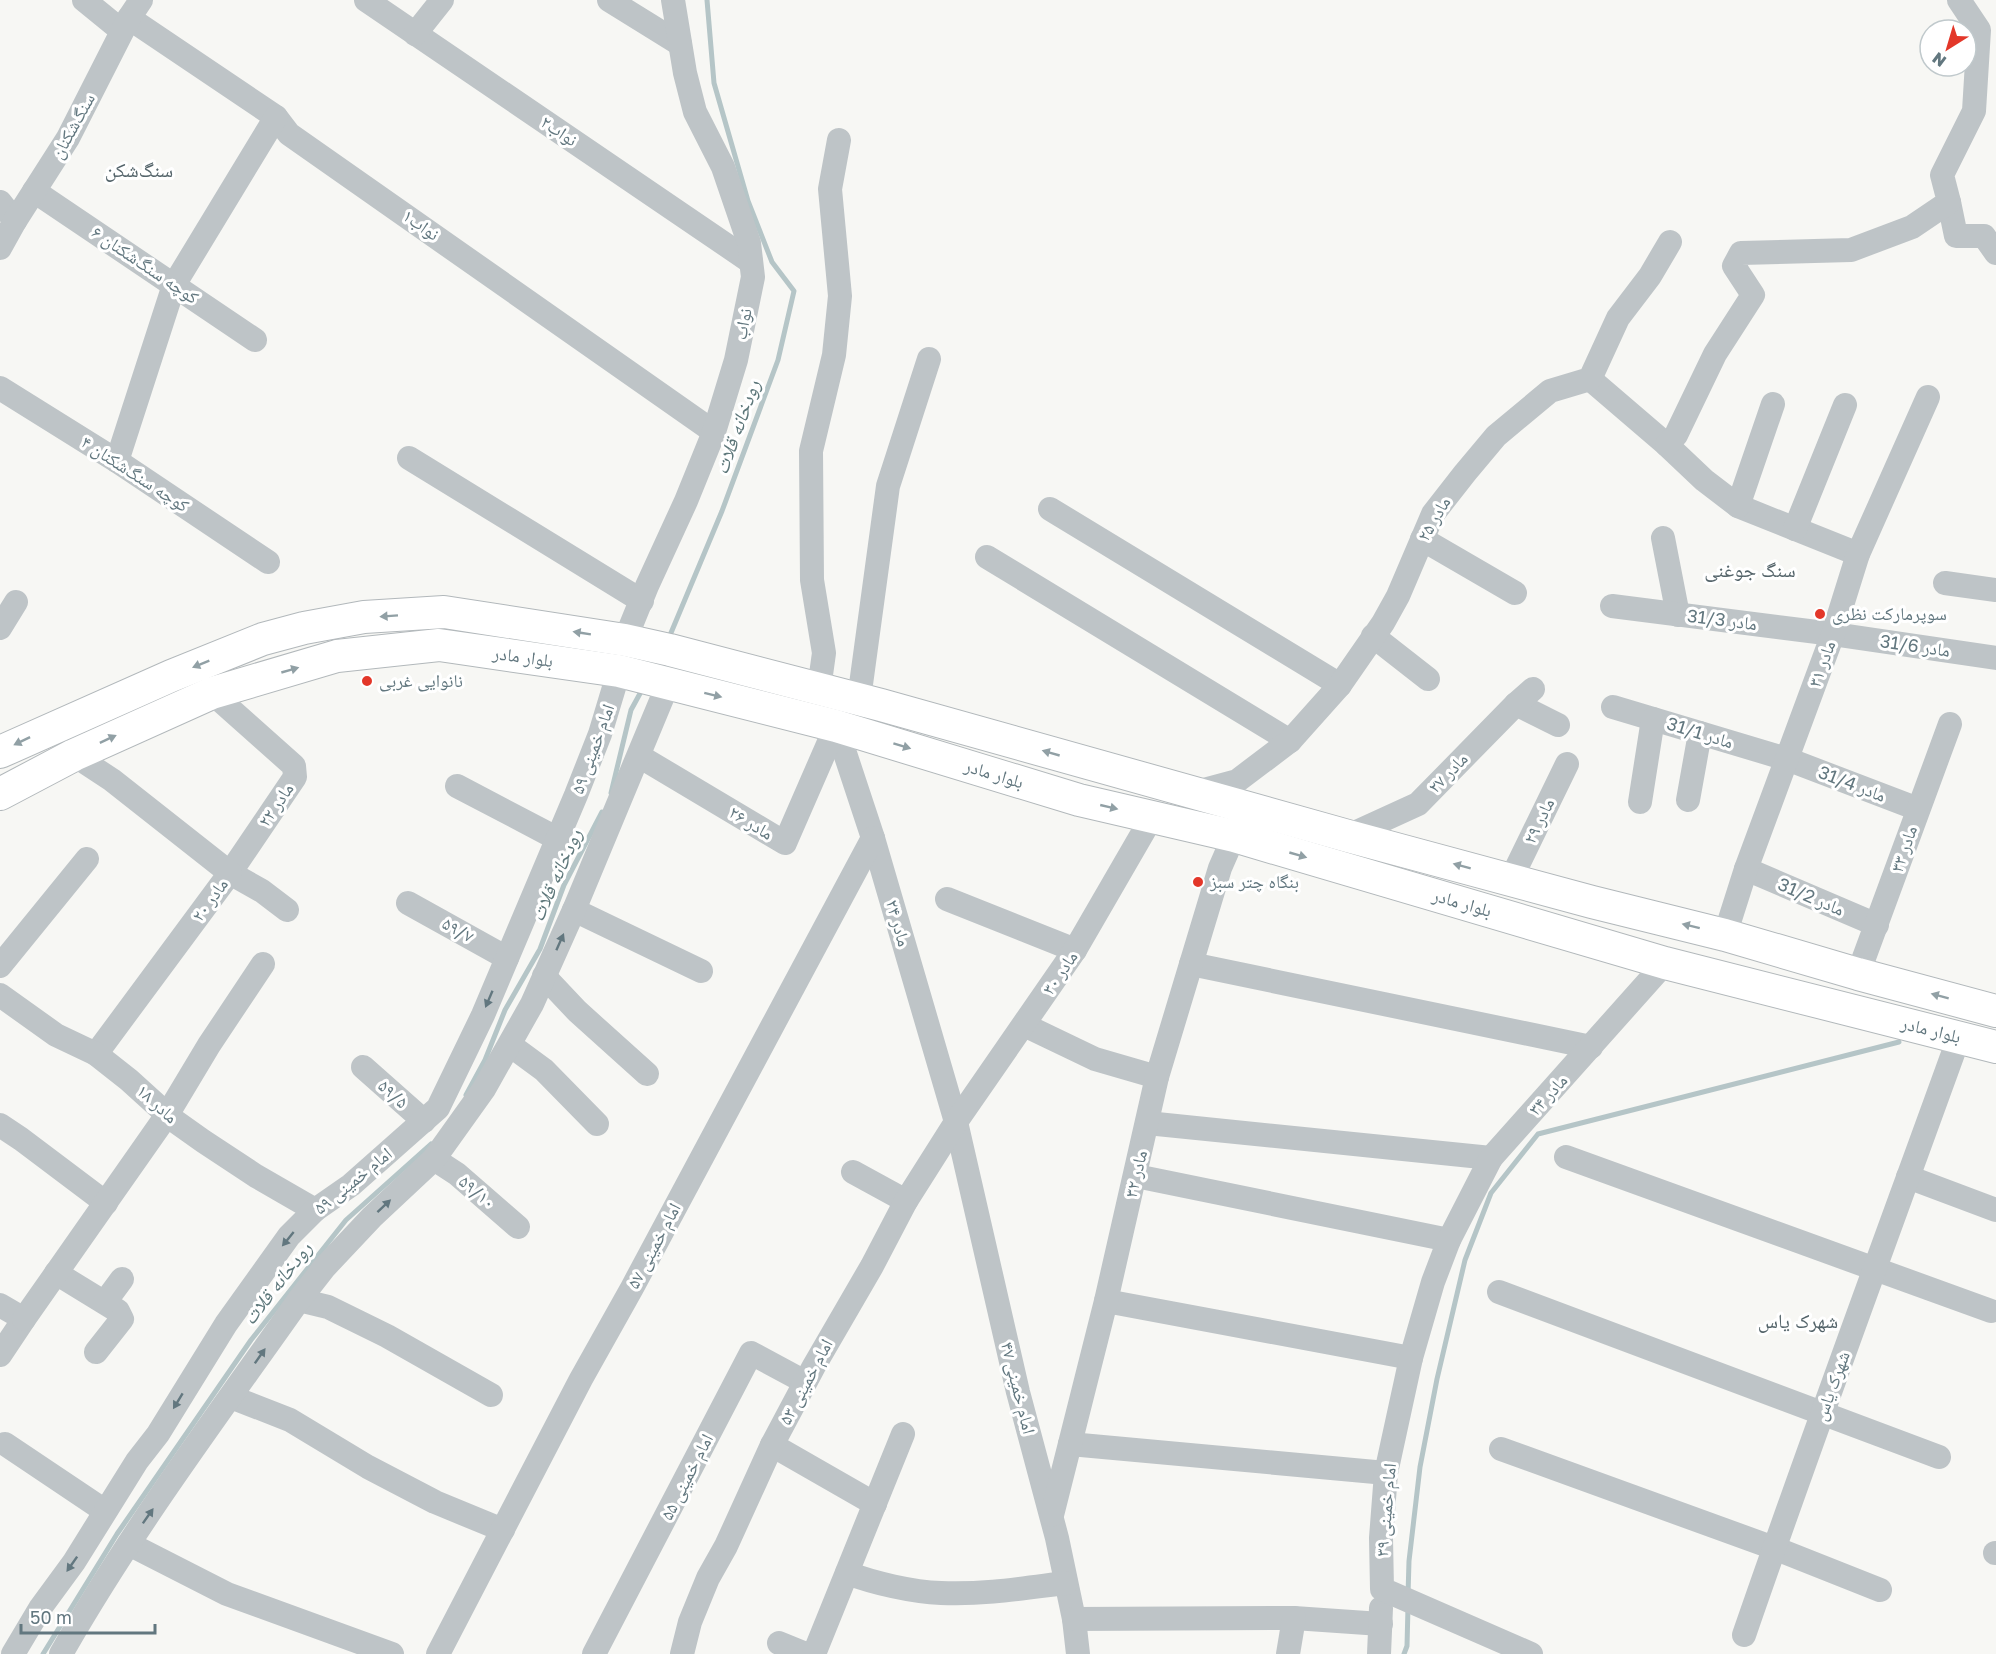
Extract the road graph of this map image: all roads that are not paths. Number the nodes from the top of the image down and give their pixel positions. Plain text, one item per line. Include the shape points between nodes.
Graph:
1 (84, 0) edge
2 (366, 0) edge
3 (442, 0) edge
4 (609, 0) edge
5 (673, 0) edge
6 (1959, 0) edge
7 (131, 16) edge
8 (1971, 18) edge
9 (1996, 27) edge
10 (1978, 28) edge
11 (415, 34) junction
12 (680, 44) junction
13 (1978, 44) edge
14 (1978, 67) edge
15 (1976, 78) edge
16 (276, 117) junction
17 (839, 140) dead end
18 (34, 191) junction
19 (0, 202) edge
20 (1949, 202) junction
21 (15, 221) junction
22 (1670, 242) dead end
23 (0, 248) edge
24 (1996, 253) edge
25 (751, 262) junction
26 (174, 285) junction
27 (255, 340) dead end
28 (929, 359) dead end
29 (1590, 379) junction
30 (0, 388) edge
31 (1928, 397) dead end
32 (1773, 404) dead end
33 (1845, 405) dead end
34 (714, 432) junction
35 (1667, 445) junction
36 (409, 458) dead end
37 (117, 461) junction
38 (1738, 506) junction
39 (1050, 509) dead end
40 (1795, 529) junction
41 (1663, 538) dead end
42 (1422, 539) junction
43 (1858, 554) junction
44 (987, 557) dead end
45 (268, 562) dead end
46 (1945, 583) dead end
47 (1995, 583) edge
48 (1515, 593) dead end
49 (642, 601) junction
50 (16, 602) dead end
51 (1612, 606) dead end
52 (1678, 615) junction
53 (0, 628) edge
54 (1833, 634) junction
55 (1373, 636) junction
56 (645, 645) junction
57 (1996, 658) edge
58 (644, 678) junction
59 (1428, 679) dead end
60 (1340, 685) junction
61 (819, 689) junction
62 (212, 693) junction
63 (858, 699) junction
64 (1613, 707) dead end
65 (1653, 719) junction
66 (1950, 724) dead end
67 (1558, 725) dead end
68 (836, 726) junction
69 (1700, 733) junction
70 (1290, 741) junction
71 (0, 752) edge
72 (74, 755) junction
73 (639, 756) junction
74 (1787, 759) junction
75 (1089, 764) junction
76 (1567, 764) dead end
77 (457, 786) dead end
78 (1196, 792) junction
79 (0, 794) edge
80 (1078, 800) junction
81 (1688, 800) dead end
82 (1640, 802) dead end
83 (1918, 809) junction
84 (1152, 817) junction
85 (1234, 836) junction
86 (1348, 836) junction
87 (873, 838) junction
88 (558, 840) junction
89 (87, 859) dead end
90 (1746, 869) junction
91 (230, 873) junction
92 (1511, 879) junction
93 (947, 899) dead end
94 (408, 903) dead end
95 (287, 910) dead end
96 (574, 910) junction
97 (1877, 925) junction
98 (1725, 935) junction
99 (1075, 950) junction
100 (507, 958) junction
101 (1665, 963) junction
102 (263, 964) dead end
103 (1191, 964) junction
104 (0, 966) edge
105 (701, 971) dead end
106 (1858, 974) junction
107 (544, 976) junction
108 (0, 997) edge
109 (1996, 1011) edge
110 (1024, 1025) junction
111 (1959, 1037) junction
112 (510, 1045) junction
113 (1591, 1047) junction
114 (1996, 1047) edge
115 (96, 1054) junction
116 (363, 1067) dead end
117 (646, 1074) dead end
118 (1157, 1077) junction
119 (167, 1115) junction
120 (424, 1121) junction
121 (956, 1122) junction
122 (1147, 1123) junction
123 (597, 1124) dead end
124 (0, 1125) edge
125 (1566, 1157) dead end
126 (1491, 1158) junction
127 (434, 1159) junction
128 (853, 1172) dead end
129 (1136, 1176) junction
130 (1908, 1177) junction
131 (906, 1202) junction
132 (106, 1203) junction
133 (315, 1210) junction
134 (1996, 1210) edge
135 (518, 1227) dead end
136 (1449, 1240) junction
137 (1876, 1269) junction
138 (56, 1273) junction
139 (122, 1279) dead end
140 (1499, 1292) dead end
141 (299, 1300) junction
142 (1106, 1300) junction
143 (105, 1302) junction
144 (0, 1305) edge
145 (1991, 1311) dead end
146 (24, 1319) junction
147 (96, 1352) dead end
148 (0, 1355) edge
149 (1412, 1358) junction
150 (805, 1382) junction
151 (490, 1395) dead end
152 (231, 1396) junction
153 (1822, 1412) junction
154 (903, 1434) dead end
155 (1070, 1443) junction
156 (5, 1444) dead end
157 (772, 1445) junction
158 (1501, 1449) dead end
159 (1939, 1457) dead end
160 (1386, 1473) junction
161 (875, 1504) junction
162 (105, 1510) junction
163 (1052, 1517) junction
164 (503, 1530) junction
165 (129, 1544) junction
166 (1774, 1548) junction
167 (846, 1573) junction
168 (1066, 1583) junction
169 (1382, 1589) junction
170 (1880, 1590) dead end
171 (1294, 1618) junction
172 (1074, 1619) junction
173 (1381, 1624) junction
174 (1744, 1635) dead end
175 (779, 1643) dead end
176 (13, 1654) edge
177 (61, 1654) edge
178 (392, 1654) edge
179 (438, 1654) edge
180 (594, 1654) edge
181 (682, 1654) edge
182 (806, 1654) edge
183 (814, 1654) edge
184 (1078, 1654) edge
185 (1288, 1654) edge
186 (1379, 1654) edge
187 (1531, 1654) edge

1 - 7 street, نواب۱
2 - 11 street, نواب۲
3 - 11 street
4 - 12 street
5 - 12 street, نواب
6 - 8 street
7 - 16 street, نواب۱
7 - 18 street, سنگ‌شکنان via 68,138
9 - 14 street
10 - 13 street
11 - 25 street, نواب۲
12 - 25 street, نواب via 695,112 723,167 749,243
15 - 20 street via 1974,111 1942,175
16 - 26 street
16 - 34 street, نواب۱ via 289,134
17 - 61 street via 830,189 840,296 834,355 811,451 812,580 824,653
18 - 21 street, سنگ‌شکنان
18 - 26 street, کوچه سنگ‌شکنان ۶
19 - 21 street
20 - 24 street via 1956,236 1984,236
20 - 35 street via 1912,228 1851,250 1741,253 1734,266 1753,295 1715,354 1676,435
21 - 23 street, سنگ‌شکنان
22 - 29 street via 1618,318
25 - 34 street, نواب via 753,276 736,360
26 - 27 street, کوچه سنگ‌شکنان ۶
26 - 37 street
28 - 63 street via 888,486
29 - 35 street
29 - 42 street, مادر ۲۵ via 1550,391 1496,436 1433,514
30 - 37 street, کوچه سنگ‌شکنان ۴
31 - 43 street, مادر ۳۱
32 - 38 street
33 - 40 street
34 - 49 street, نواب
35 - 38 street
36 - 49 street
37 - 45 street, کوچه سنگ‌شکنان ۴
38 - 40 street
39 - 60 street
40 - 43 street
41 - 52 street
42 - 48 street
42 - 55 street, مادر ۲۵ via 1398,596
43 - 54 street, مادر ۳۱
44 - 70 street
46 - 47 street
49 - 56 street, نواب
50 - 53 street
51 - 52 street, مادر 31/3
52 - 54 street, مادر 31/3
54 - 57 street, مادر 31/6
54 - 74 street, مادر ۳۱
55 - 59 street
55 - 60 street, مادر ۲۵
56 - 61 main road, بلوار مادر
56 -> 71 main road, بلوار مادر via 444,612 364,617 263,639
62 -> 58 main road, بلوار مادر via 337,656 438,645
58 -> 68 main road, بلوار مادر
58 - 73 street, امام خمینی ۵۹
58 - 88 street, امام خمینی ۵۹ via 600,734
60 - 70 street, مادر ۲۵
61 - 63 main road, بلوار مادر
72 -> 62 main road, بلوار مادر
62 - 91 street, مادر ۲۲ via 294,766 296,777
75 -> 63 main road, بلوار مادر
64 - 65 street, مادر 31/1
65 - 69 street, مادر 31/1
65 - 82 street
66 - 83 street, مادر ۳۳
67 - 86 street, مادر ۲۷ via 1525,697 1418,804
68 - 73 street, مادر ۲۶ via 785,843
68 -> 80 main road, بلوار مادر
68 - 87 street, مادر ۲۴
69 - 74 street, مادر 31/1
69 - 81 street
70 - 78 street, مادر ۲۵ via 1238,781
72 - 79 main road, بلوار مادر
72 - 91 street, مادر ۲۰
73 - 96 street, امام خمینی ۵۹
74 - 83 street, مادر 31/4
74 - 90 street, مادر ۳۱
75 - 78 main road, بلوار مادر
75 - 80 main road
76 - 92 street, مادر ۲۹
77 - 88 street
78 - 86 main road, بلوار مادر
80 -> 84 main road, بلوار مادر
83 - 97 street, مادر ۳۳
84 - 85 main road, بلوار مادر
84 - 99 street, مادر ۳۰
85 -> 101 main road, بلوار مادر
85 - 103 street, مادر ۳۲ via 1220,868
92 -> 86 main road, بلوار مادر
87 - 121 street, مادر ۲۴
87 - 164 street, امام خمینی ۵۷
88 - 100 street, امام خمینی ۵۹
89 - 104 street
90 - 97 street, مادر 31/2
90 - 98 street, مادر ۳۱
91 - 95 street
91 - 115 street, مادر ۲۰
98 -> 92 main road, بلوار مادر
93 - 99 street
94 - 100 street, ۵۹/۷
96 - 105 street
107 -> 96 street, امام خمینی ۵۹
97 - 106 street, مادر ۳۳
98 - 106 main road, بلوار مادر
99 - 110 street, مادر ۳۰
100 -> 120 street, امام خمینی ۵۹ via 438,1108
101 - 111 main road, بلوار مادر
101 - 113 street, مادر ۳۴
102 - 119 street
103 - 113 street
103 - 118 street, مادر ۳۲
109 -> 106 main road, بلوار مادر
107 - 112 street, امام خمینی ۵۹
107 - 117 street
108 - 115 street, مادر ۱۸ via 56,1035
110 - 118 street via 1095,1059
110 - 121 street, مادر ۳۰
111 - 114 main road, بلوار مادر
111 - 130 street, شهرک یاس
112 - 123 street via 544,1070
112 - 127 street, امام خمینی ۵۹
113 - 126 street, مادر ۳۴
115 - 119 street, مادر ۱۸
116 - 120 street, ۵۹/۵
118 - 122 street, مادر ۳۲
119 - 132 street
119 - 133 street, مادر ۱۸ via 256,1176
120 - 133 street, امام خمینی ۵۹ via 351,1185
121 - 131 street, امام خمینی ۵۳
121 - 163 street, امام خمینی ۴۷ via 1018,1392
122 - 126 street
122 - 129 street, مادر ۳۲
124 - 132 street
125 - 137 street
126 - 136 street, مادر ۳۴
127 - 135 street, ۵۹/۱۰
141 -> 127 street, امام خمینی ۵۹ via 372,1217
128 - 131 street
129 - 136 street
129 - 142 street, مادر ۳۲
130 - 134 street
130 - 137 street, شهرک یاس
131 - 150 street, امام خمینی ۵۳
132 - 138 street
133 -> 162 street, امام خمینی ۵۹ via 289,1236 226,1324
136 - 149 street, امام خمینی ۳۹
137 - 145 street
137 - 153 street, شهرک یاس
138 - 143 street
138 - 146 street
139 - 143 street
140 - 153 street
141 - 151 street via 328,1306
152 -> 141 street, امام خمینی ۵۹
142 - 149 street
142 - 155 street, مادر ۳۲
143 - 147 street via 122,1319
144 - 146 street
146 - 148 street
149 - 160 street, امام خمینی ۳۹
150 - 157 street, امام خمینی ۵۳
150 - 180 street, امام خمینی ۵۵ via 751,1353
152 - 164 street via 290,1420 435,1502
165 -> 152 street, امام خمینی ۵۹
153 - 159 street
153 - 166 street, شهرک یاس
154 - 161 street
155 - 160 street
155 - 163 street, مادر ۳۲
156 - 162 street
157 - 161 street
157 - 181 street, امام خمینی ۵۳ via 708,1578
158 - 166 street
160 - 169 street, امام خمینی ۳۹
161 - 167 street
162 -> 176 street, امام خمینی ۵۹
163 - 168 street, امام خمینی ۴۷
164 - 179 street, امام خمینی ۵۷
165 - 177 street, امام خمینی ۵۹
165 - 178 street via 227,1594
166 - 170 street
166 - 174 street, شهرک یاس
167 - 168 street via 940,1593 993,1592
167 - 183 street
168 - 172 street, امام خمینی ۴۷
169 - 173 street, امام خمینی ۳۹
169 - 187 street
171 - 172 street
171 - 173 street
171 - 185 street
172 - 184 street, امام خمینی ۴۷
173 - 186 street, امام خمینی ۳۹
175 - 182 street

